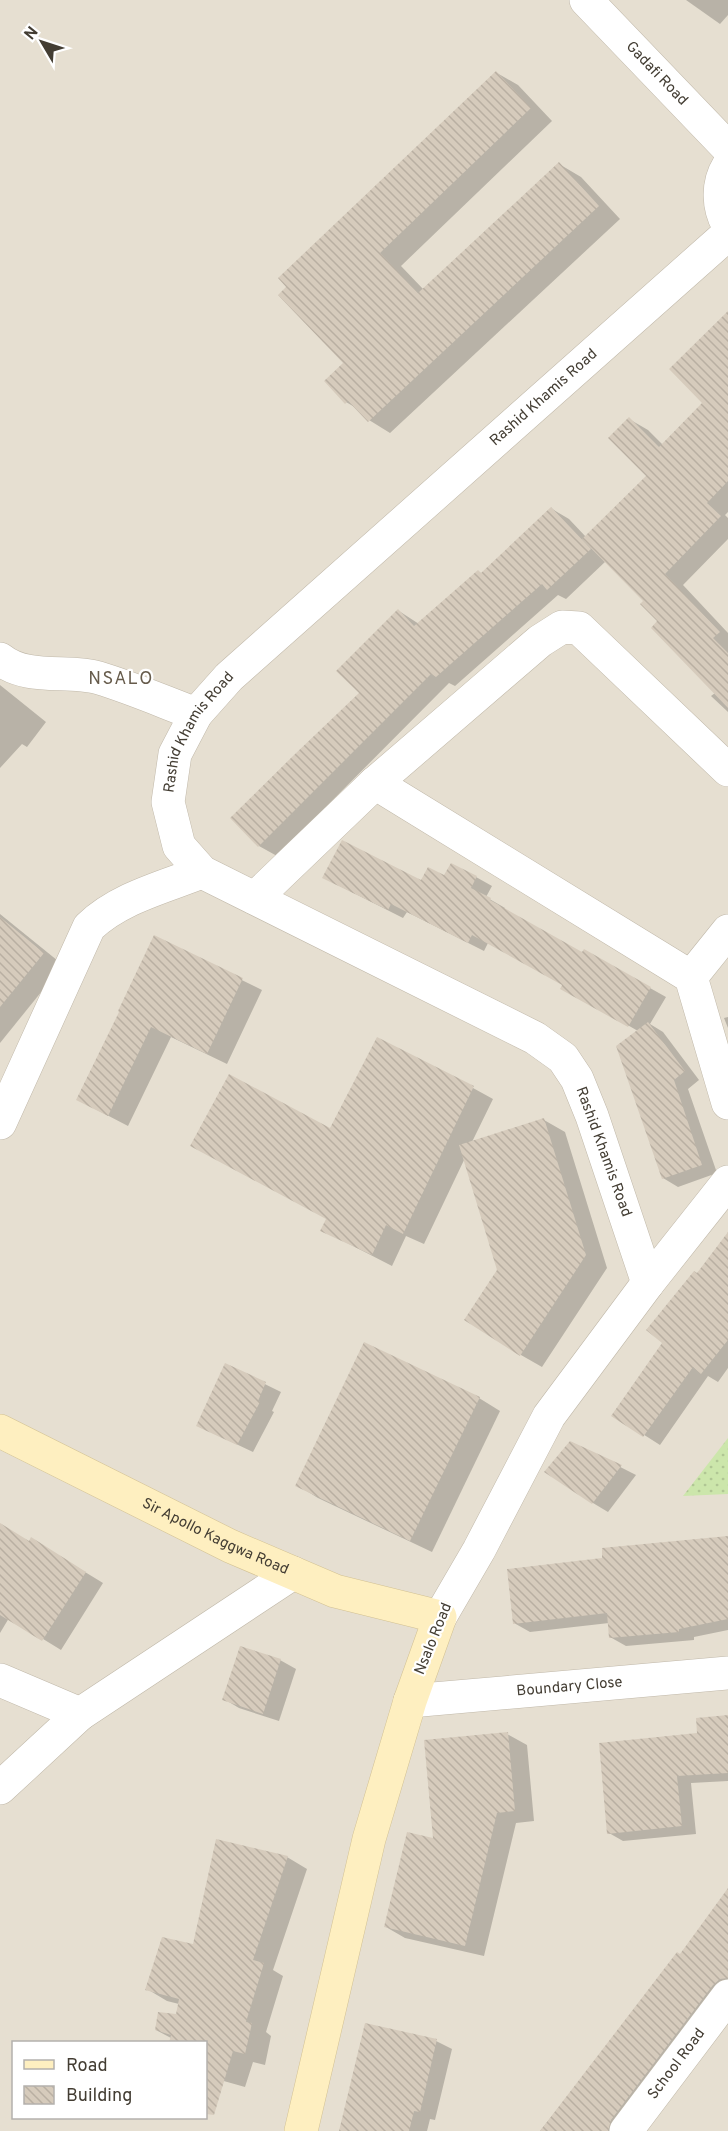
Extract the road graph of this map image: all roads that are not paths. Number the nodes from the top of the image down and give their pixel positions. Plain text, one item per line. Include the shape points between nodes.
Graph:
1 (586, 0) edge
2 (728, 148) edge
3 (728, 166) edge
4 (728, 225) edge
5 (728, 234) edge
6 (0, 659) edge
7 (196, 714) junction
8 (728, 770) edge
9 (375, 783) junction
10 (202, 872) junction
11 (255, 898) junction
12 (728, 931) edge
13 (691, 977) junction
14 (728, 1103) edge
15 (0, 1123) edge
16 (728, 1182) edge
17 (648, 1283) junction
18 (0, 1431) edge
19 (293, 1573) junction
20 (440, 1617) junction
21 (728, 1673) edge
22 (0, 1680) edge
23 (410, 1701) junction
24 (80, 1714) junction
25 (0, 1788) edge
26 (728, 1996) edge
27 (301, 2131) edge
28 (626, 2131) edge

1 - 2 street, Gadafi Road
3 - 4 street via 720,185 720,201
5 - 7 street, Rashid Khamis Road via 229,677
6 - 7 street via 39,673 97,678
7 - 10 street, Rashid Khamis Road via 175,754 168,802 179,846
8 - 9 street via 579,628 562,627
9 - 11 street
9 - 13 street
10 - 11 street, Rashid Khamis Road
10 - 15 street via 103,912 89,927
11 - 17 street, Rashid Khamis Road via 535,1038 563,1058 577,1079 592,1116
12 - 13 street
13 - 14 street
16 - 17 street, Nsalo Road
17 - 20 street, Nsalo Road via 549,1416
18 - 19 main road, Sir Apollo Kaggwa Road
19 - 20 main road, Sir Apollo Kaggwa Road via 334,1591
19 - 24 street
20 - 23 main road, Nsalo Road
21 - 23 street, Boundary Close
22 - 24 street
23 - 27 main road, Nsalo Road via 369,1839
24 - 25 street
26 - 28 street, School Road

